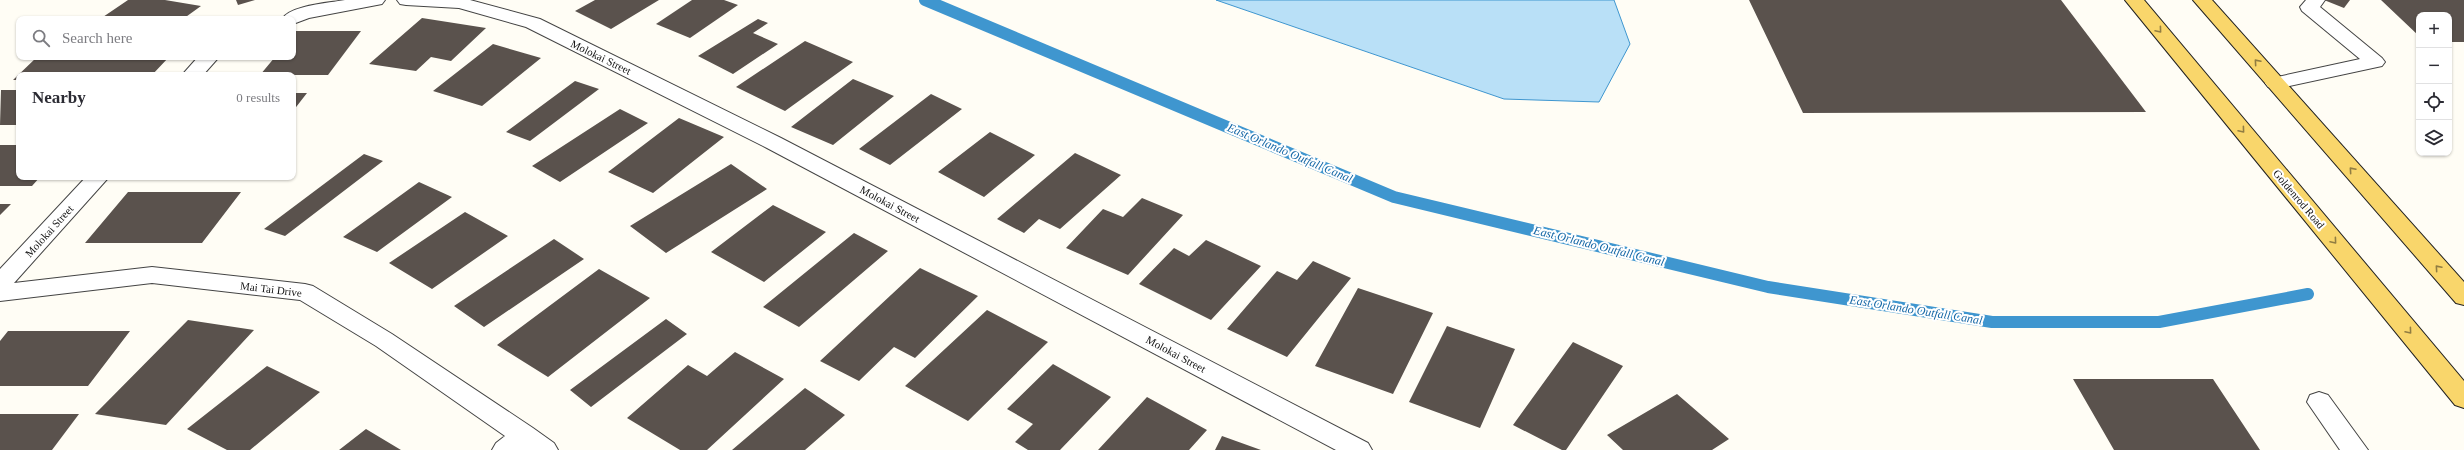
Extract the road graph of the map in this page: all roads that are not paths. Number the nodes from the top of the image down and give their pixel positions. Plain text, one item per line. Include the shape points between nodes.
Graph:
1 (376, 0) edge
2 (406, 0) edge
3 (2134, 0) edge
4 (2202, 0) edge
5 (2316, 0) edge
6 (296, 17) edge
7 (206, 60) edge
8 (195, 72) edge
9 (2275, 83) junction
10 (95, 180) edge
11 (0, 284) edge
12 (0, 293) edge
13 (2464, 297) edge
14 (2464, 398) edge
15 (2319, 402) dead end
16 (515, 443) edge
17 (545, 450) edge
18 (1359, 450) edge
19 (2355, 450) edge

1 - 6 street
2 - 18 street, Molokai Street via 460,4 533,23 774,143
3 -> 14 main road, Goldenrod Road
9 -> 4 main road
5 - 9 street via 2309,7 2375,62
7 - 8 street
13 -> 9 main road
10 - 11 street, Molokai Street
12 - 16 street, Mai Tai Drive via 152,275 305,292 384,340
15 - 19 street
16 - 17 street, Mai Tai Drive

